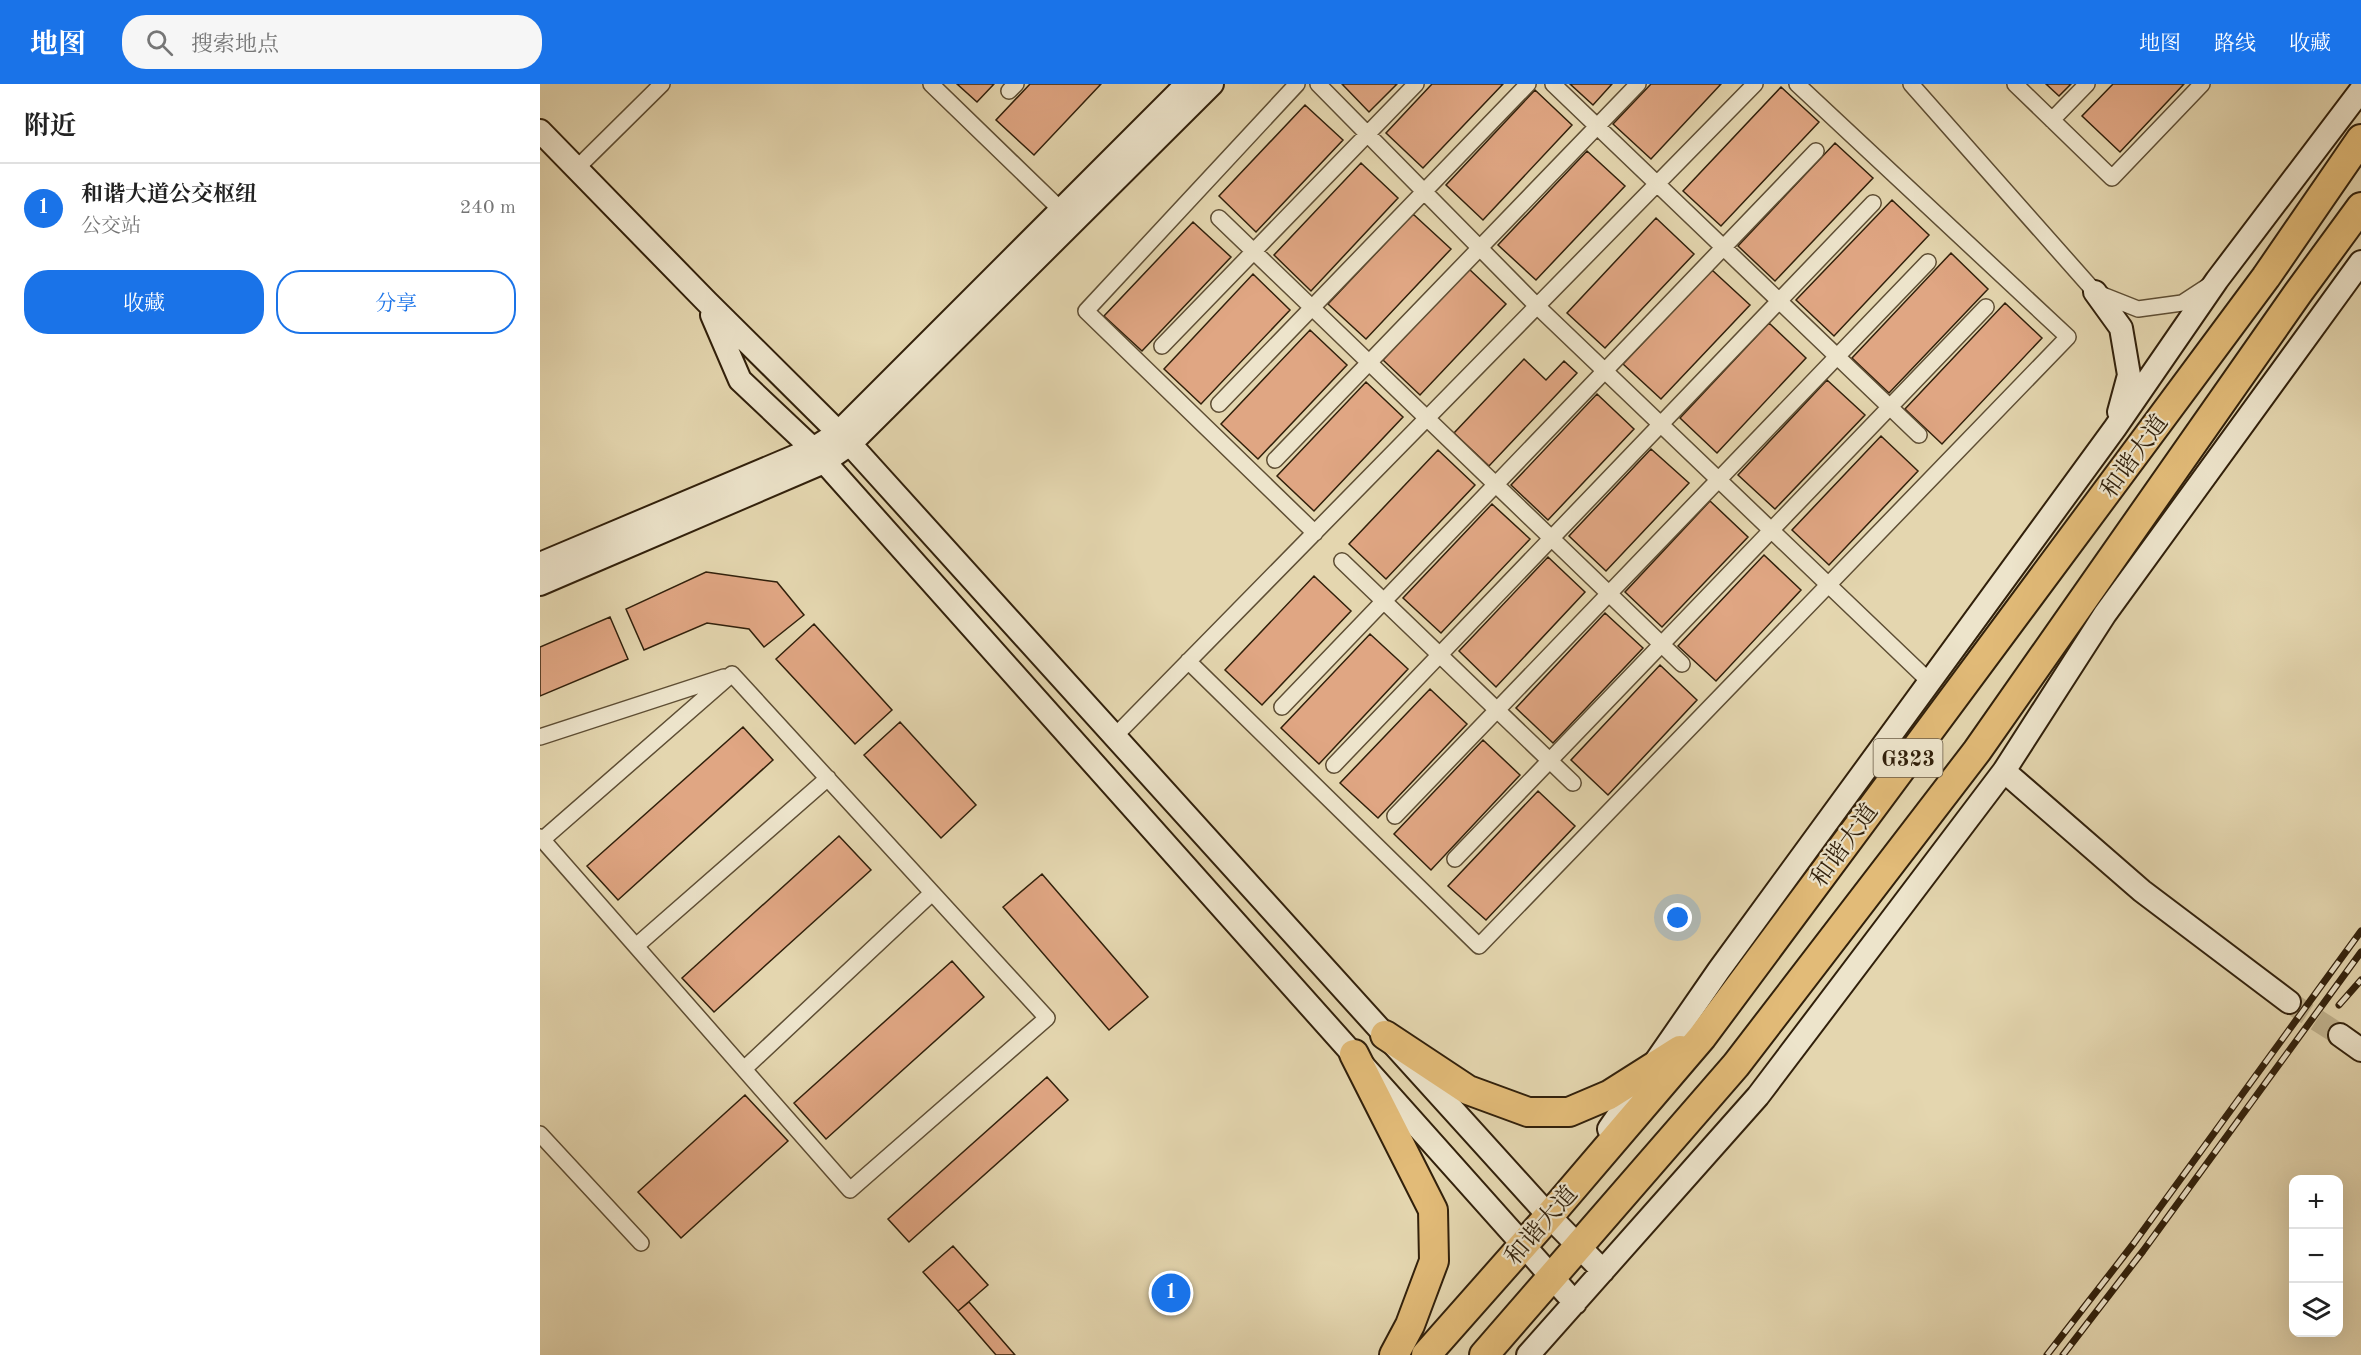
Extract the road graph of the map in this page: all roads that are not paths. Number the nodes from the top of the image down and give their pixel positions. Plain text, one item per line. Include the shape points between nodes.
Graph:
1 (662, 84) edge
2 (931, 84) edge
3 (1187, 84) edge
4 (1212, 84) edge
5 (1297, 84) edge
6 (1318, 84) edge
7 (1416, 84) edge
8 (1528, 84) edge
9 (1553, 84) edge
10 (1638, 84) edge
11 (1755, 84) edge
12 (1797, 84) edge
13 (1911, 84) edge
14 (2015, 84) edge
15 (2087, 84) edge
16 (2202, 84) edge
17 (2361, 90) edge
18 (2052, 120) junction
19 (1597, 126) junction
20 (540, 131) edge
21 (1367, 134) junction
22 (2361, 139) edge
23 (1816, 150) dead end
24 (577, 168) junction
25 (1658, 184) junction
26 (1425, 191) junction
27 (1873, 203) dead end
28 (2361, 207) edge
29 (1061, 210) junction
30 (1219, 218) dead end
31 (1480, 247) junction
32 (1723, 247) junction
33 (1253, 252) junction
34 (1928, 262) dead end
35 (2361, 262) edge
36 (2217, 280) junction
37 (2095, 292) junction
38 (1779, 301) junction
39 (707, 302) junction
40 (1538, 307) junction
41 (1986, 307) dead end
42 (1311, 308) junction
43 (1162, 346) dead end
44 (1837, 357) junction
45 (1369, 363) junction
46 (1605, 370) junction
47 (1219, 404) dead end
48 (1890, 407) junction
49 (1427, 419) junction
50 (1661, 424) junction
51 (2115, 428) junction
52 (1919, 435) dead end
53 (844, 438) junction
54 (818, 455) junction
55 (1275, 460) dead end
56 (1719, 480) junction
57 (1495, 485) junction
58 (1772, 530) junction
59 (1315, 533) junction
60 (1552, 538) junction
61 (1342, 561) dead end
62 (540, 564) edge
63 (540, 584) edge
64 (1829, 585) junction
65 (1609, 594) junction
66 (1383, 602) junction
67 (1662, 644) junction
68 (1440, 655) junction
69 (1188, 661) junction
70 (1682, 664) dead end
71 (732, 674) junction
72 (1930, 682) junction
73 (1282, 707) dead end
74 (1497, 711) junction
75 (1114, 736) junction
76 (540, 737) edge
77 (1550, 761) junction
78 (1334, 765) dead end
79 (2004, 771) junction
80 (828, 778) junction
81 (1573, 783) dead end
82 (1395, 816) dead end
83 (541, 839) edge
84 (1455, 859) dead end
85 (932, 893) junction
86 (636, 946) junction
87 (2289, 1002) tunnel mouth
88 (1385, 1035) junction
89 (2340, 1035) tunnel mouth
90 (1702, 1037) junction
91 (2361, 1050) edge
92 (1354, 1054) junction
93 (1651, 1068) junction
94 (744, 1069) junction
95 (540, 1134) edge
96 (1549, 1216) junction
97 (641, 1243) dead end
98 (1524, 1245) junction
99 (1579, 1246) junction
100 (1603, 1271) junction
101 (1552, 1277) junction
102 (1575, 1303) junction
103 (1394, 1355) edge
104 (1414, 1355) edge
105 (1426, 1355) edge
106 (1484, 1355) edge
107 (1528, 1355) edge

1 - 24 street
2 - 29 street
3 - 29 street
4 - 53 street
5 - 59 street via 1086,311
6 - 21 street
7 - 21 street
8 - 26 street
9 - 19 street
10 - 19 street
11 - 25 street
12 - 64 street via 2068,337
13 - 37 street
14 - 18 street
15 - 18 street
16 - 18 street via 2112,178
17 - 36 street
19 - 25 street
19 - 31 street
20 - 24 street
21 - 26 street
21 - 33 street
22 - 90 highway, 和谐大道 / G323 via 2266,277
23 - 32 street
24 - 39 street
25 - 32 street
25 - 40 street
26 - 31 street
26 - 42 street
27 - 38 street
28 - 99 highway, 和谐大道 / G323 via 1977,751 1736,1065
29 - 53 street
30 - 33 street
31 - 40 street
31 - 45 street
32 - 38 street
32 - 46 street
33 - 42 street
33 - 43 street
34 - 44 street
35 - 79 street via 2105,614
36 - 37 street via 2182,303 2138,309
36 - 51 street
37 - 51 street via 2121,328 2127,366
38 - 44 street
38 - 50 street
39 - 53 street
39 - 54 street via 740,380
40 - 46 street
40 - 49 street
41 - 48 street
42 - 45 street
42 - 47 street
44 - 48 street
44 - 56 street
45 - 49 street
45 - 55 street
46 - 50 street
46 - 57 street
48 - 52 street
48 - 58 street
49 - 57 street
49 - 59 street
50 - 56 street
50 - 60 street
51 - 72 street
53 - 54 street
53 - 75 street
54 - 62 street
54 - 63 street
54 - 92 street
56 - 58 street
56 - 65 street
57 - 60 street
57 - 66 street
58 - 64 street
58 - 67 street
59 - 69 street
60 - 65 street
60 - 68 street
61 - 66 street
64 - 69 street via 1479,946
64 - 72 street
65 - 67 street
65 - 74 street
66 - 68 street
66 - 73 street
67 - 70 street
67 - 77 street
68 - 74 street
68 - 78 street
69 - 75 street
71 - 76 street
71 - 80 street
71 - 83 street
72 - 93 street
74 - 77 street
74 - 82 street
75 - 88 street
77 - 81 street
77 - 84 street
79 - 87 street via 2142,891
79 - 100 street via 1758,1096
80 - 85 street
80 - 86 street
83 - 86 street
85 - 94 street
85 - 94 street via 1047,1018 850,1190
86 - 94 street
88 - 93 highway via 1468,1090 1528,1112 1569,1112 1609,1095
88 - 96 street
89 - 91 street
90 - 93 highway
90 - 96 highway, 和谐大道 / G323
92 - 98 street
92 - 103 highway via 1433,1210 1434,1261
93 - 96 street
95 - 97 street
96 - 98 highway, 和谐大道 / G323
96 - 99 street
98 - 101 street
98 - 104 street
98 - 105 highway, 和谐大道 / G323
99 - 100 street
99 - 101 highway, 和谐大道 / G323
100 - 102 street
101 - 102 street
101 - 106 highway, 和谐大道 / G323
102 - 107 street

